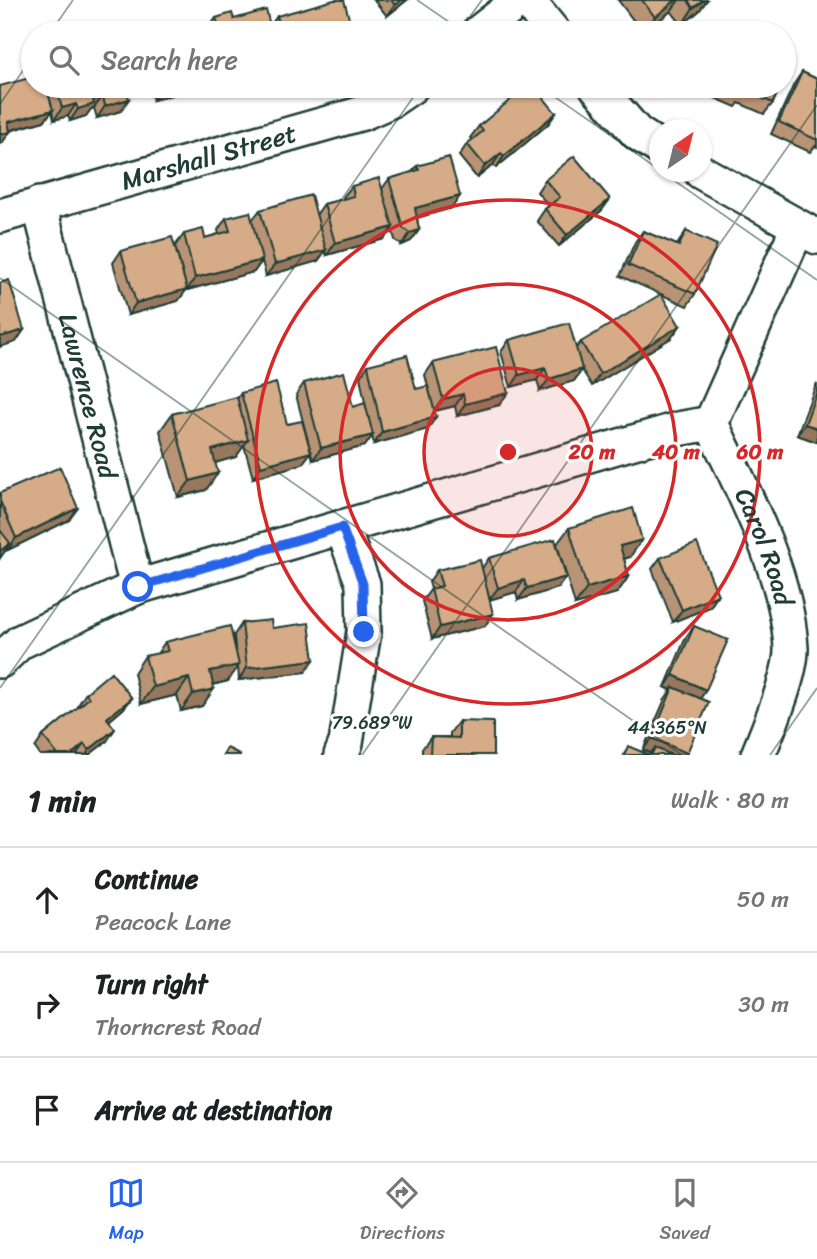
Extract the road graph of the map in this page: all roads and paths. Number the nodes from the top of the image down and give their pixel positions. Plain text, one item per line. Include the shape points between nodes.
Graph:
1 (520, 0) edge
2 (527, 0) edge
3 (493, 21) edge
4 (544, 21) edge
5 (394, 98) edge
6 (607, 98) edge
7 (649, 140) edge
8 (712, 178) edge
9 (39, 204) junction
10 (0, 216) edge
11 (808, 232) edge
12 (711, 423) junction
13 (342, 527) junction
14 (138, 587) junction
15 (0, 661) edge
16 (341, 755) edge
17 (758, 755) edge

1 - 3 street
2 - 4 street
5 - 9 street, Marshall Street via 363,113
6 - 7 street
8 - 11 street
9 - 10 street, Marshall Street
9 - 14 street, Lawrence Road
11 - 12 street
12 - 13 street
12 - 17 street, Carol Road via 780,581 791,651 773,720
13 - 14 street
13 - 16 street via 363,584 364,632
14 - 15 street via 20,642

